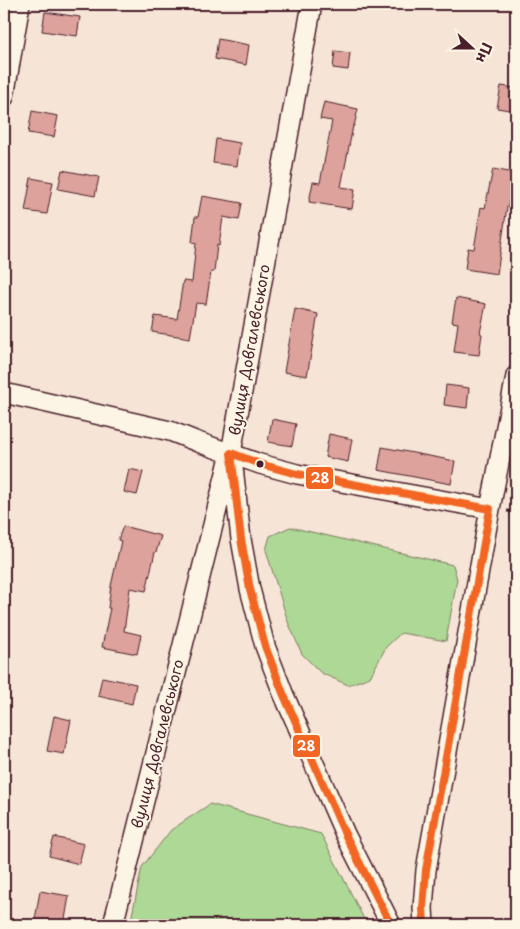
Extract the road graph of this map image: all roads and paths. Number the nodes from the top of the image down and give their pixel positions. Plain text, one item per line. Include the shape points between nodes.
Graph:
1 (20, 4) edge
2 (312, 4) edge
3 (4, 96) edge
4 (516, 376) edge
5 (4, 393) edge
6 (232, 453) junction
7 (490, 509) junction
8 (113, 925) edge
9 (391, 925) edge
10 (424, 925) edge

1 - 3 street
2 - 6 street, вулиця Довгалевського
4 - 7 street
5 - 6 street via 170,431
6 - 7 street via 297,474
6 - 8 street, вулиця Довгалевського
6 - 9 street via 240,539 265,646 345,834
7 - 10 street via 426,870

